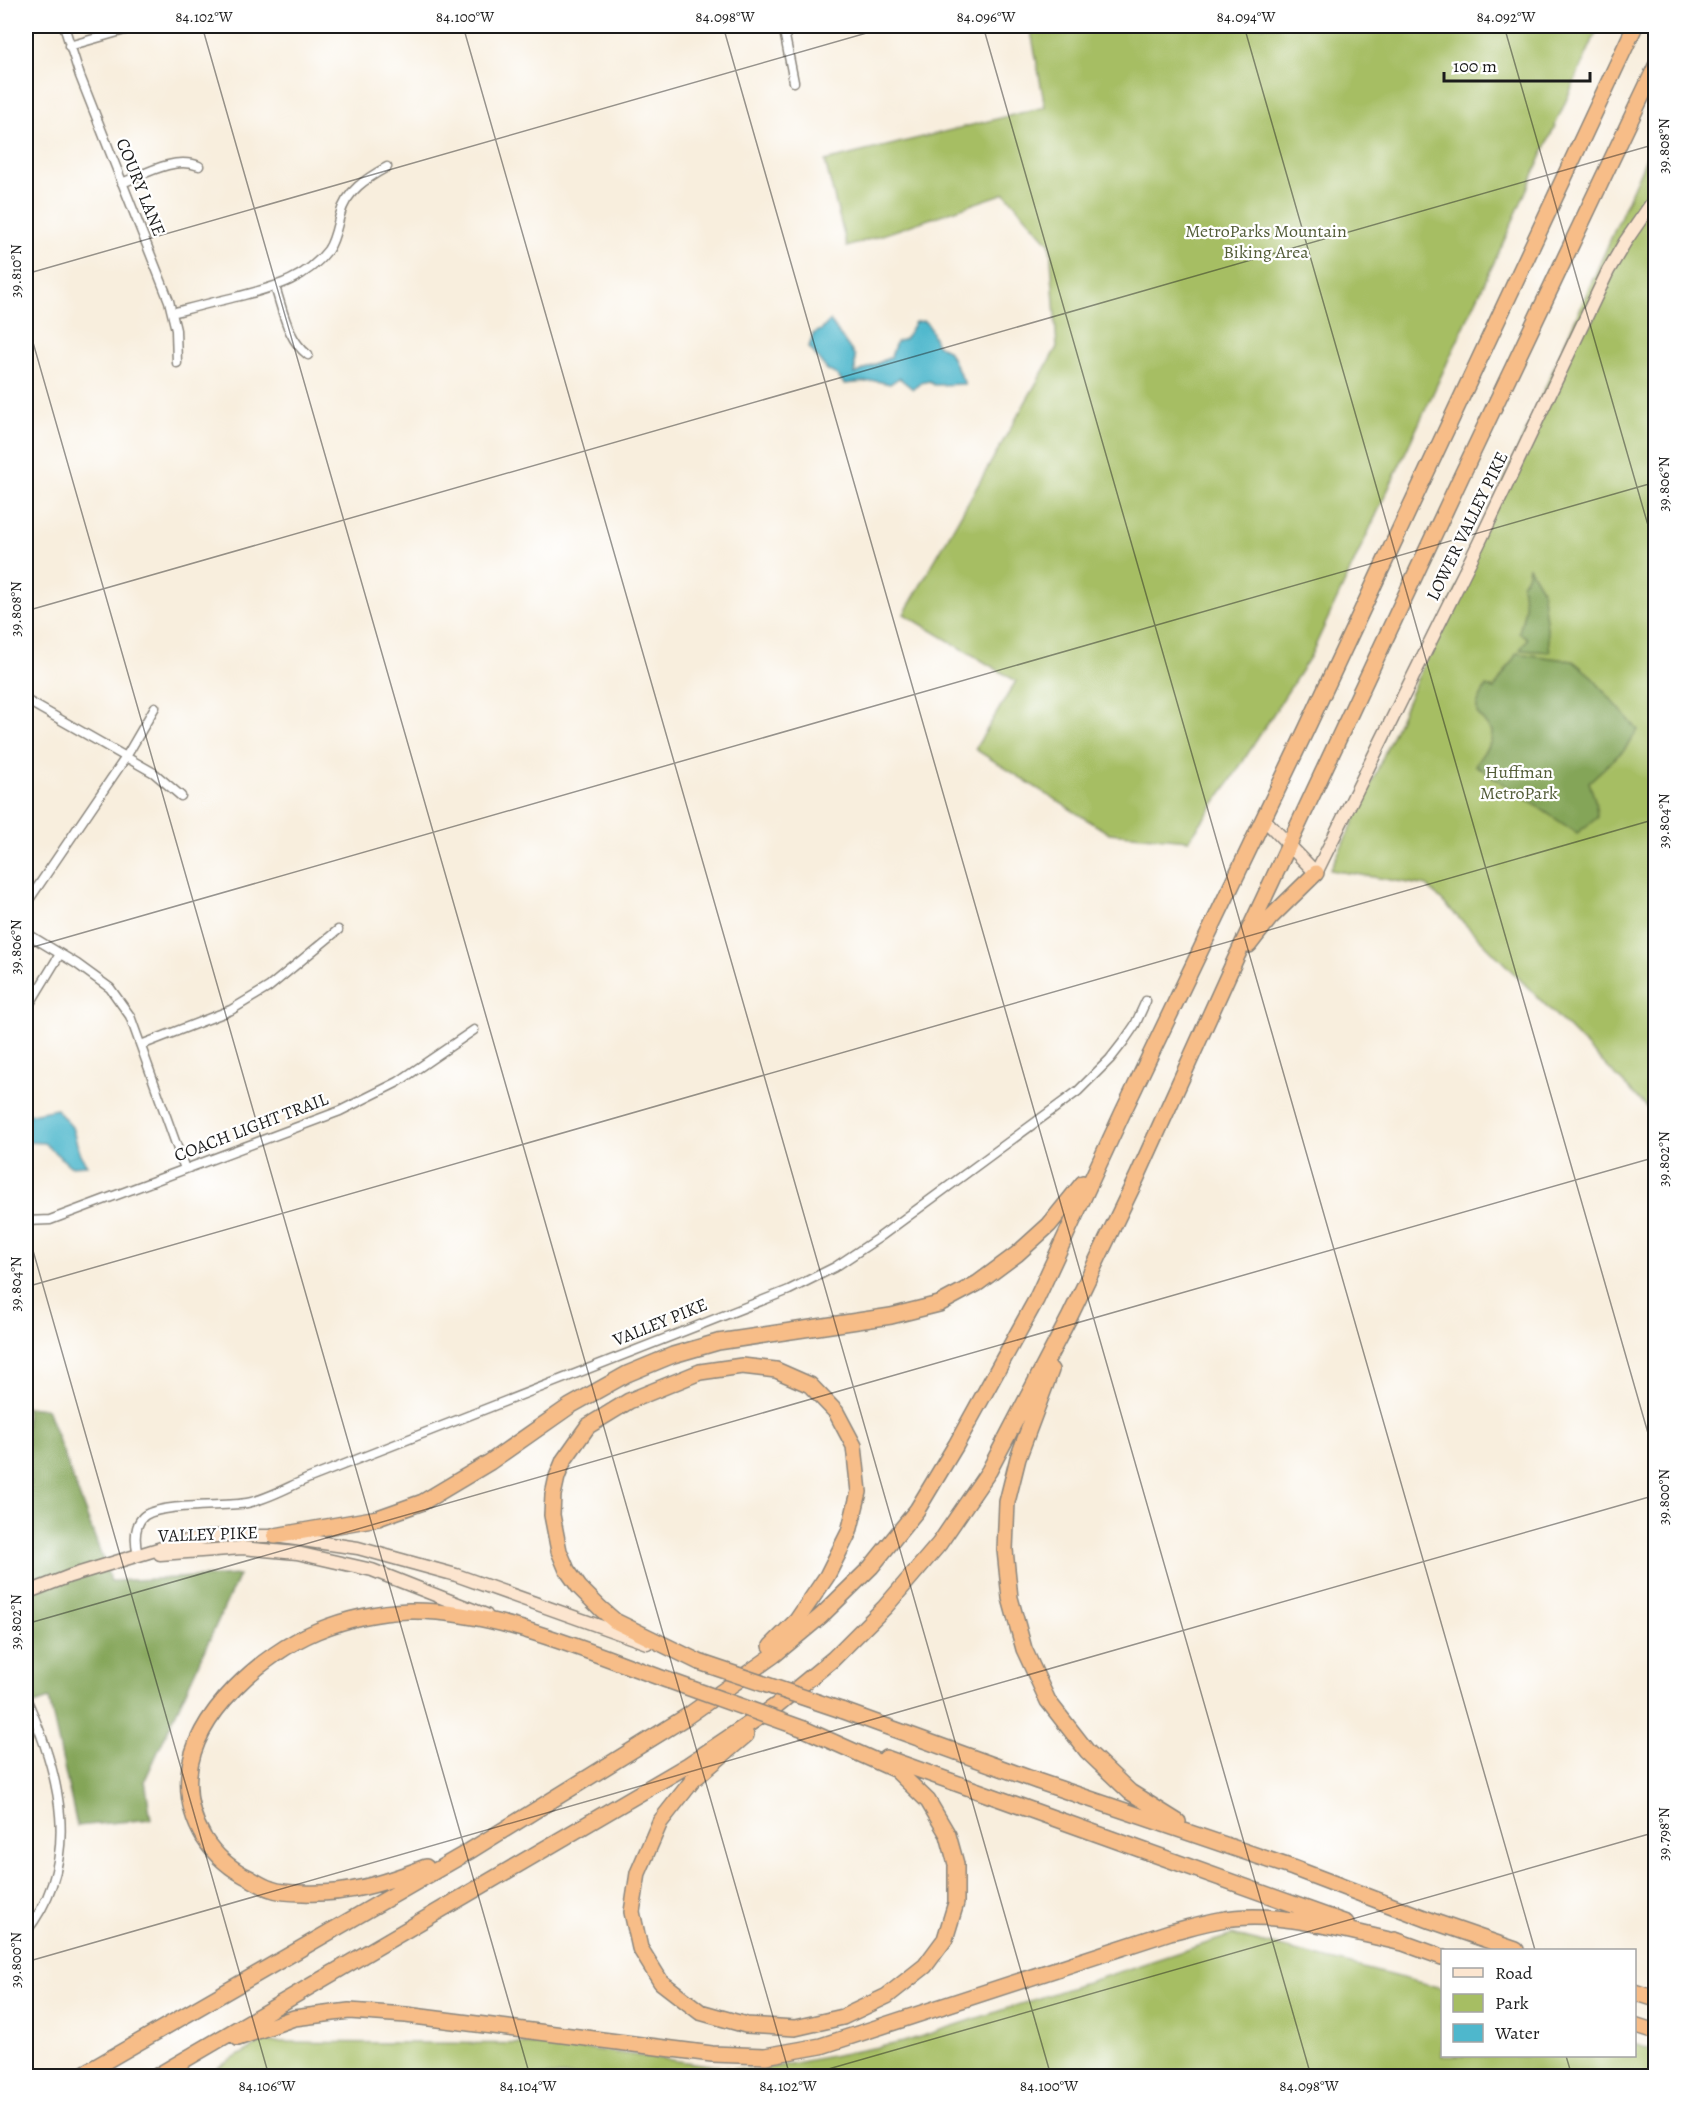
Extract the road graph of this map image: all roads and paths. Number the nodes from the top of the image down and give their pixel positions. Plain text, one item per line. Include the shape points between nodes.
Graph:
1 (64, 26) edge
2 (139, 26) edge
3 (783, 26) edge
4 (1635, 26) edge
5 (69, 46) junction
6 (1656, 66) edge
7 (794, 82) dead end
8 (199, 166) dead end
9 (387, 167) dead end
10 (122, 183) junction
11 (1656, 197) edge
12 (275, 287) junction
13 (172, 313) junction
14 (308, 355) dead end
15 (177, 363) dead end
16 (26, 700) edge
17 (155, 707) dead end
18 (126, 757) junction
19 (181, 796) dead end
20 (1263, 818) junction
21 (1289, 845) junction
22 (1316, 873) junction
23 (26, 904) edge
24 (338, 930) dead end
25 (26, 933) edge
26 (60, 954) junction
27 (1235, 960) junction
28 (1146, 1001) dead end
29 (26, 1010) edge
30 (474, 1030) dead end
31 (141, 1045) junction
32 (1103, 1156) junction
33 (185, 1169) junction
34 (26, 1221) edge
35 (1070, 1316) junction
36 (275, 1536) junction
37 (138, 1556) junction
38 (26, 1593) edge
39 (519, 1628) junction
40 (699, 1662) junction
41 (724, 1690) junction
42 (26, 1698) edge
43 (777, 1705) junction
44 (804, 1729) junction
45 (1201, 1836) junction
46 (468, 1852) junction
47 (26, 1932) edge
48 (1403, 1942) junction
49 (1513, 1949) edge
50 (1441, 1956) edge
51 (1636, 1992) edge
52 (1656, 1999) edge
53 (1636, 2025) edge
54 (1656, 2032) edge
55 (80, 2076) edge
56 (157, 2076) edge

1 - 5 street, COURY LANE
2 - 5 street
3 - 7 street
4 - 20 highway
5 - 10 street, COURY LANE
6 - 21 highway
8 - 10 street via 173,163
9 - 12 street via 359,185 348,198 330,248 316,264
10 - 13 street, COURY LANE
11 - 22 street, LOWER VALLEY PIKE via 1608,271
12 - 13 street
12 - 14 street via 288,328
13 - 15 street, COURY LANE
16 - 18 street
17 - 18 street
18 - 19 street via 154,773
18 - 23 street
20 - 21 street
20 - 32 highway
21 - 22 street
21 - 27 highway
22 - 27 highway via 1270,918
24 - 31 street via 269,987 231,1010
25 - 26 street
26 - 29 street
26 - 31 street via 110,988 130,1016
27 - 35 highway
28 - 37 street, VALLEY PIKE via 1124,1041 1078,1091 877,1239 824,1273 258,1500 148,1513 137,1528
30 - 33 street, COACH LIGHT TRAIL via 398,1082 340,1111
31 - 33 street
32 - 36 highway via 1049,1225 1017,1254 978,1283 939,1304 891,1316 718,1342 673,1355 627,1374 570,1406 490,1462 423,1502 378,1518
32 - 41 highway via 1036,1300 917,1510 871,1567 821,1616
33 - 34 street, COACH LIGHT TRAIL via 50,1220
35 - 43 highway via 989,1471 939,1544 878,1615
35 - 45 highway via 1006,1502 1010,1598 1024,1649 1048,1701 1087,1751 1130,1792
36 - 37 street, VALLEY PIKE via 215,1536
36 - 40 street, VALLEY PIKE via 358,1548 456,1575
37 - 38 street, VALLEY PIKE
37 - 39 street, VALLEY PIKE via 242,1548 297,1553 372,1570
39 - 44 highway, bridge
39 - 46 highway via 444,1612 411,1611 363,1617 315,1632 260,1666 221,1703 194,1751 189,1772 192,1812 209,1846 235,1871 272,1890 344,1892 391,1881
40 - 41 highway via 615,1621 579,1587 567,1570 554,1533 557,1477 588,1426 629,1401 700,1372 742,1366 776,1370 810,1385 836,1412 854,1446 860,1492 849,1532 827,1576 797,1620
40 - 45 highway, bridge
41 - 46 highway
42 - 47 street via 52,1768 61,1824 54,1879
43 - 44 highway via 693,1780 660,1822 638,1873 632,1912 640,1948 661,1982 700,2012 746,2025 795,2028 843,2017 887,1996 925,1966 945,1940 956,1903 956,1864 948,1835 928,1801 896,1770
43 - 56 highway via 688,1765
44 - 48 highway
45 - 49 highway
46 - 55 highway
48 - 50 highway
48 - 56 highway via 1267,1917 1221,1919 1170,1932 821,2046 765,2056 712,2054 349,2011 294,2018
51 - 52 highway
53 - 54 highway

